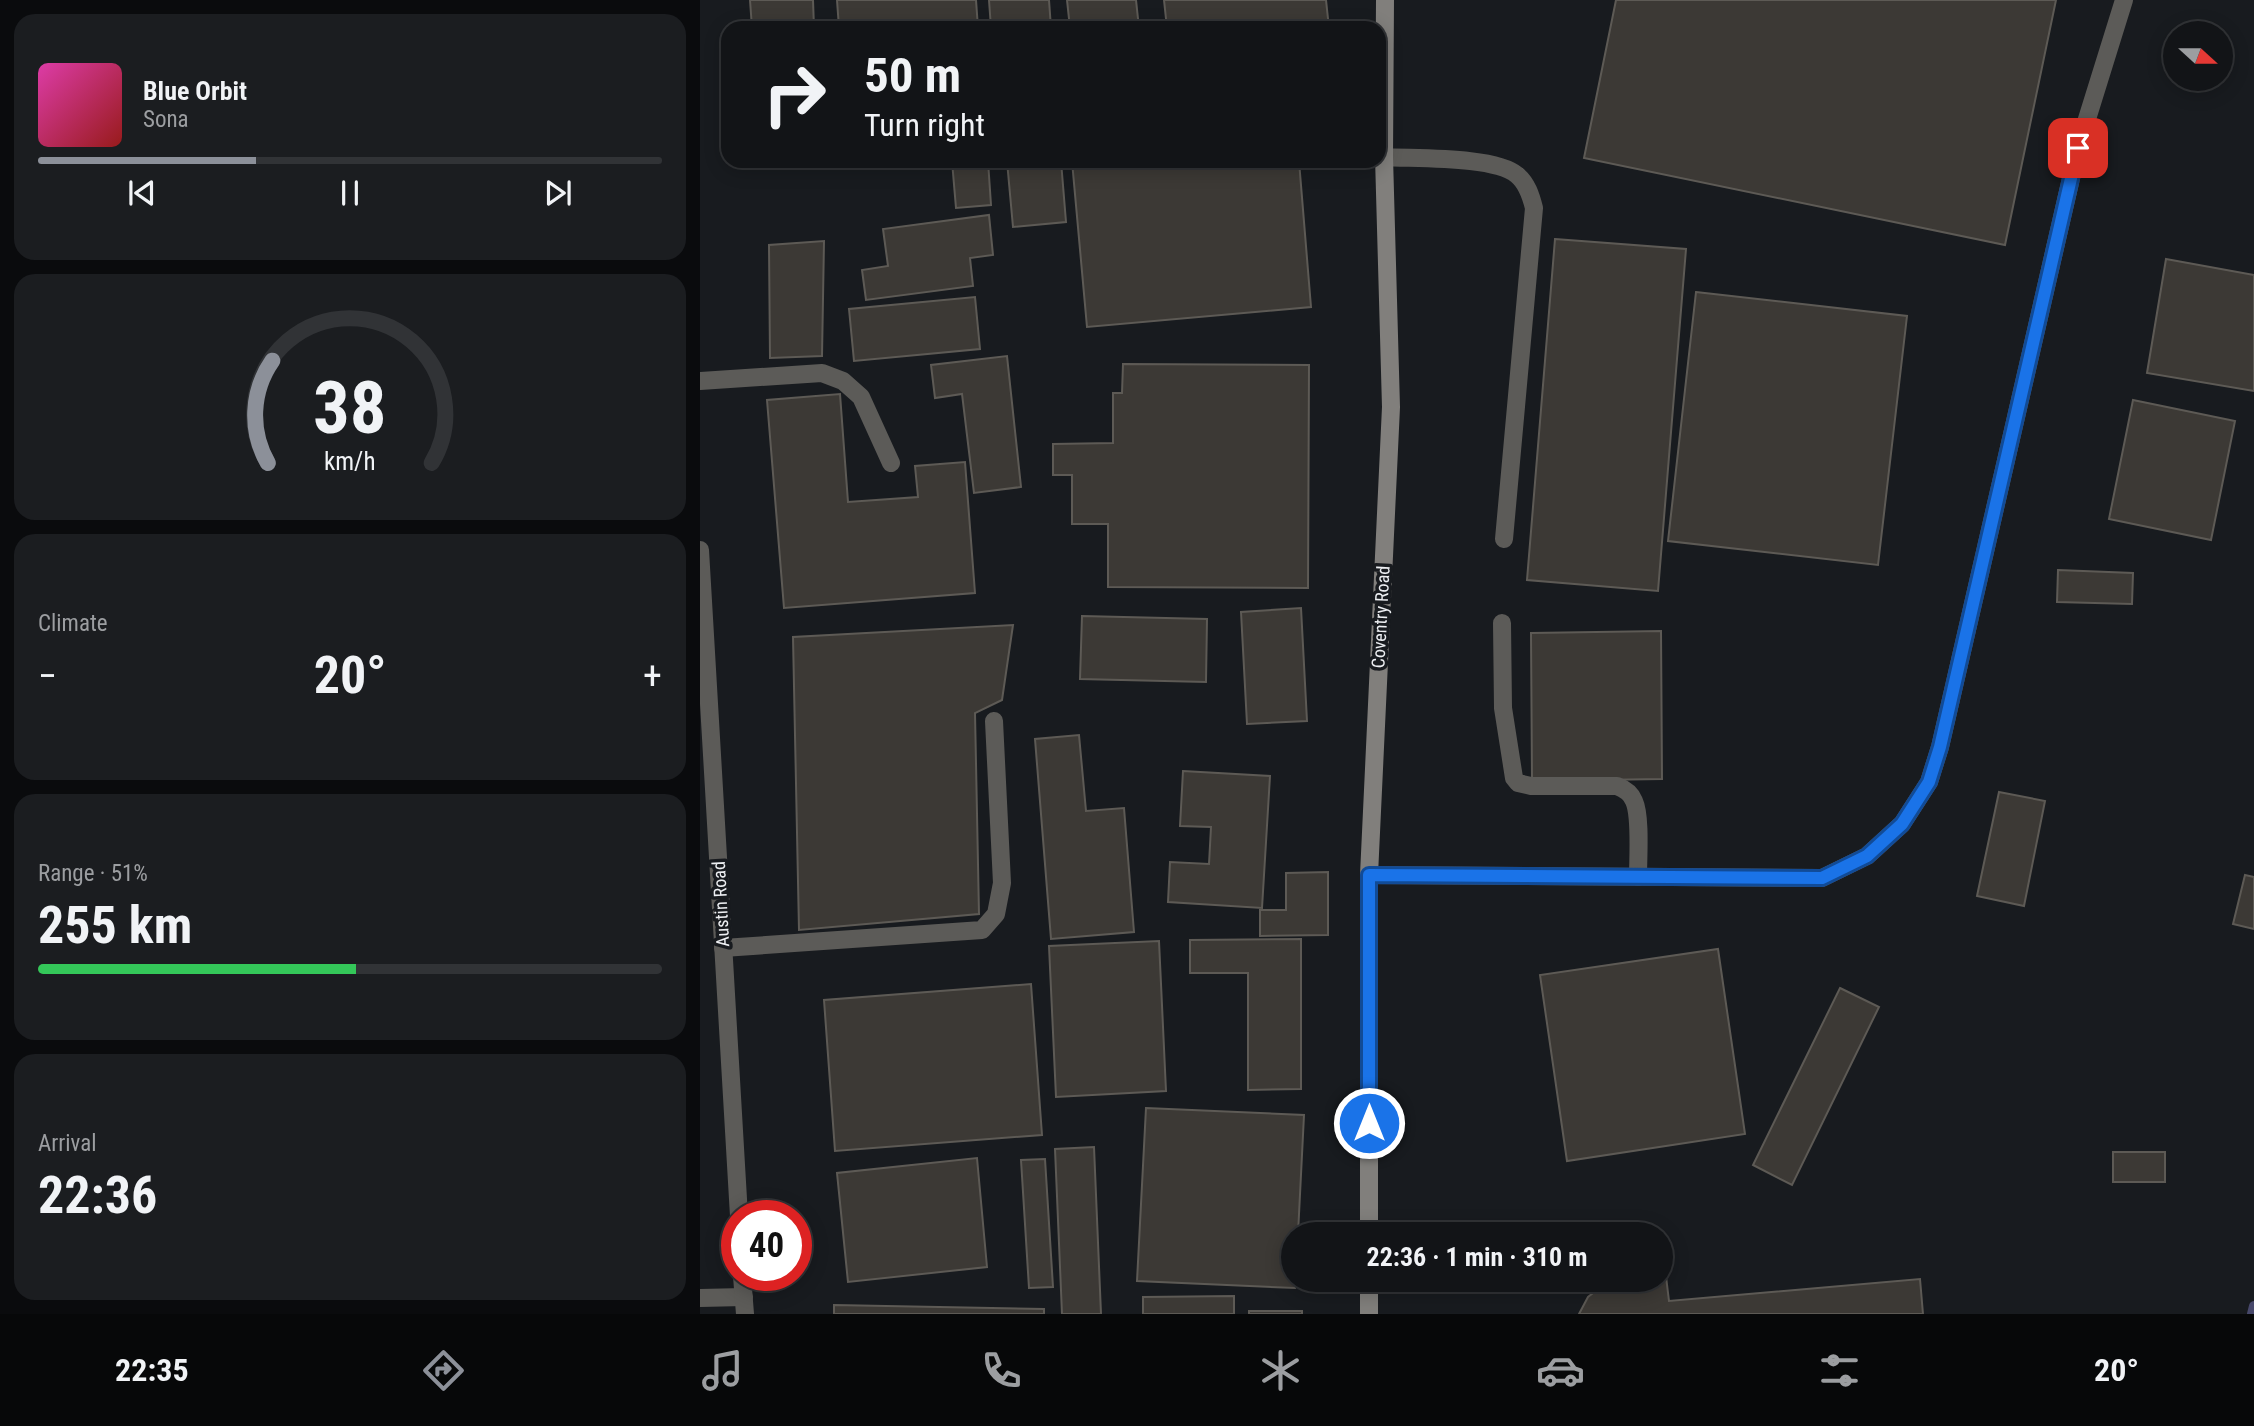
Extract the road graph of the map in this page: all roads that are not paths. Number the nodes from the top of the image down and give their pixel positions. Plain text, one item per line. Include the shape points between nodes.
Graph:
1 (1385, 0) edge
2 (2124, 0) edge
3 (1385, 21) edge
4 (1386, 157) edge
5 (1384, 168) edge
6 (700, 381) edge
7 (891, 463) dead end
8 (1504, 539) dead end
9 (700, 550) edge
10 (1502, 622) dead end
11 (994, 721) dead end
12 (1369, 875) junction
13 (1638, 877) junction
14 (723, 947) junction
15 (738, 1200) edge
16 (1369, 1222) edge
17 (1369, 1292) edge
18 (700, 1298) edge
19 (744, 1305) edge
20 (1369, 1314) edge

1 - 3 street, Coventry Road
2 - 13 street via 2078,148 1929,782 1902,824 1867,856 1822,878
4 - 8 street via 1493,163 1518,175 1529,191 1534,208
5 - 12 street, Coventry Road via 1391,407
6 - 7 street via 822,373 843,381 861,397
9 - 14 street, Austin Road
10 - 13 street via 1503,708 1514,778 1531,786 1627,789 1637,814
11 - 14 street via 1002,883 996,914 982,930
12 - 13 street
12 - 16 street, Coventry Road
14 - 15 street, Austin Road
17 - 20 street
18 - 19 street

